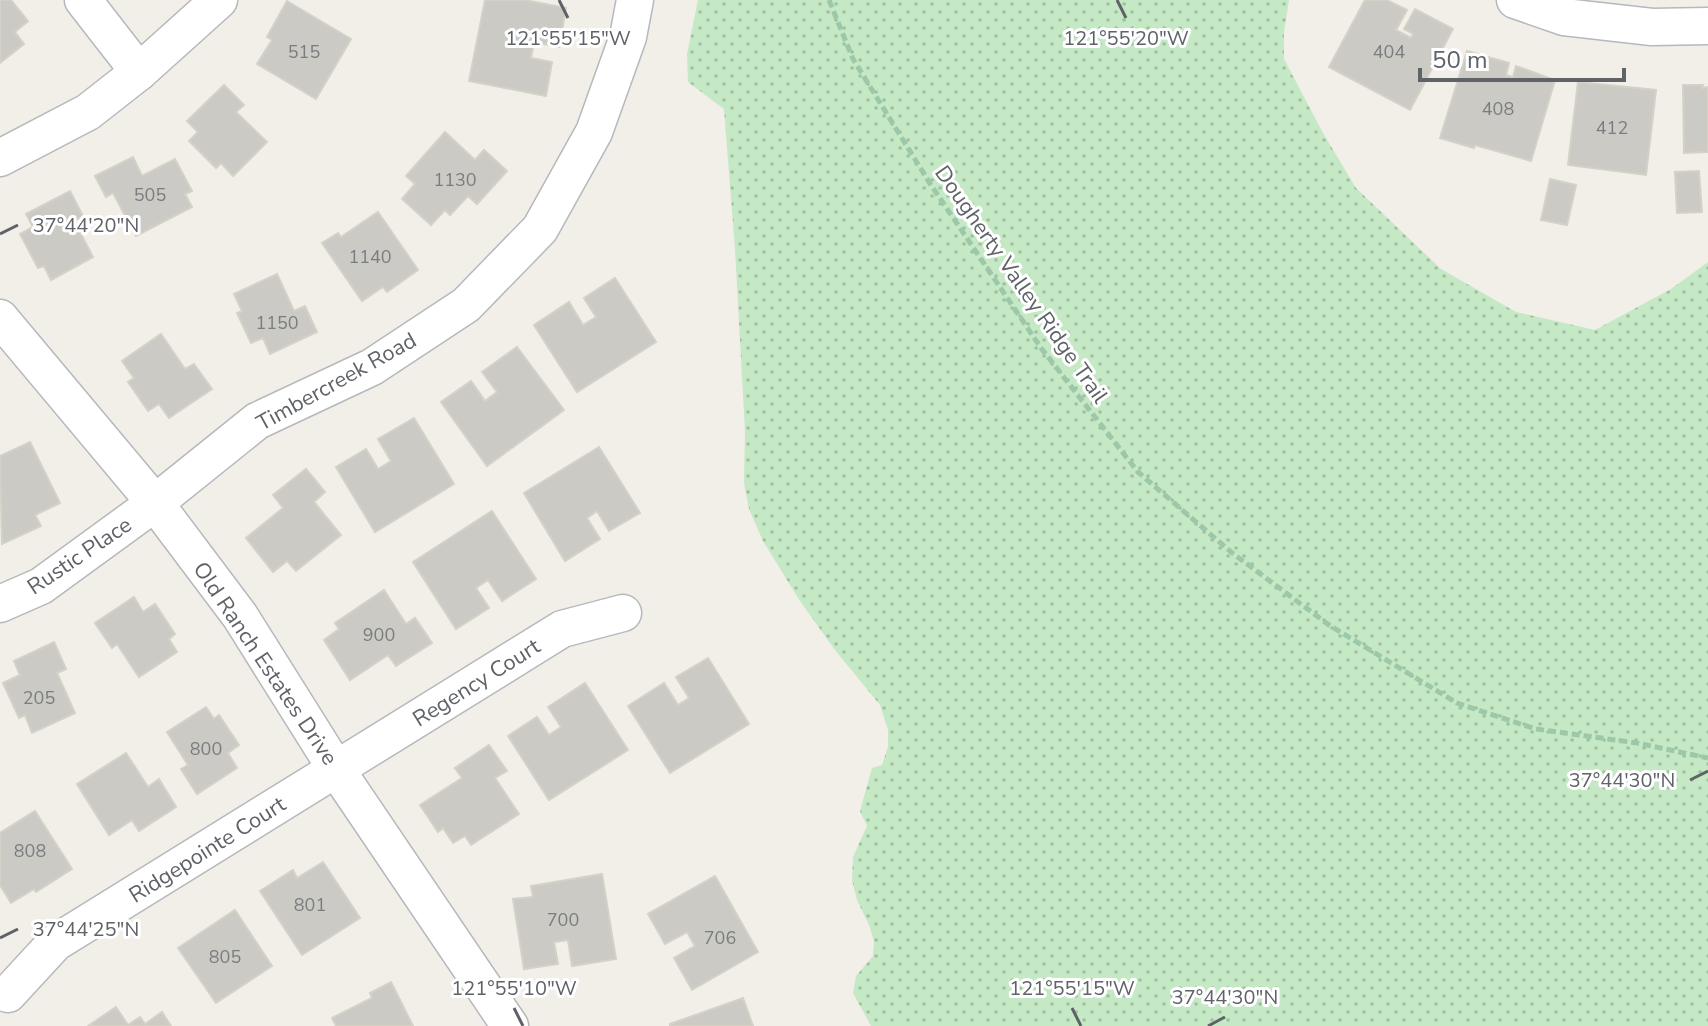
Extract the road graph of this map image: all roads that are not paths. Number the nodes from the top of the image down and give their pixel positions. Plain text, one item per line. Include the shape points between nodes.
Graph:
1 (83, 0) edge
2 (219, 0) edge
3 (635, 0) edge
4 (1515, 0) edge
5 (1708, 26) edge
6 (139, 72) junction
7 (0, 158) edge
8 (0, 318) edge
9 (155, 503) junction
10 (0, 604) edge
11 (623, 613) dead end
12 (336, 769) junction
13 (8, 994) dead end
14 (510, 1026) edge

1 - 6 street
2 - 6 street
3 - 9 street, Timbercreek Road via 628,37 594,132 540,229 466,305 372,367 257,421
4 - 5 street via 1564,17 1652,27
6 - 7 street via 88,112
8 - 9 street, Old Ranch Estates Drive
9 - 10 street, Rustic Place via 41,586
9 - 12 street, Old Ranch Estates Drive via 240,616
11 - 12 street, Regency Court via 562,629
12 - 13 street, Ridgepointe Court via 55,943
12 - 14 street, Old Ranch Estates Drive

